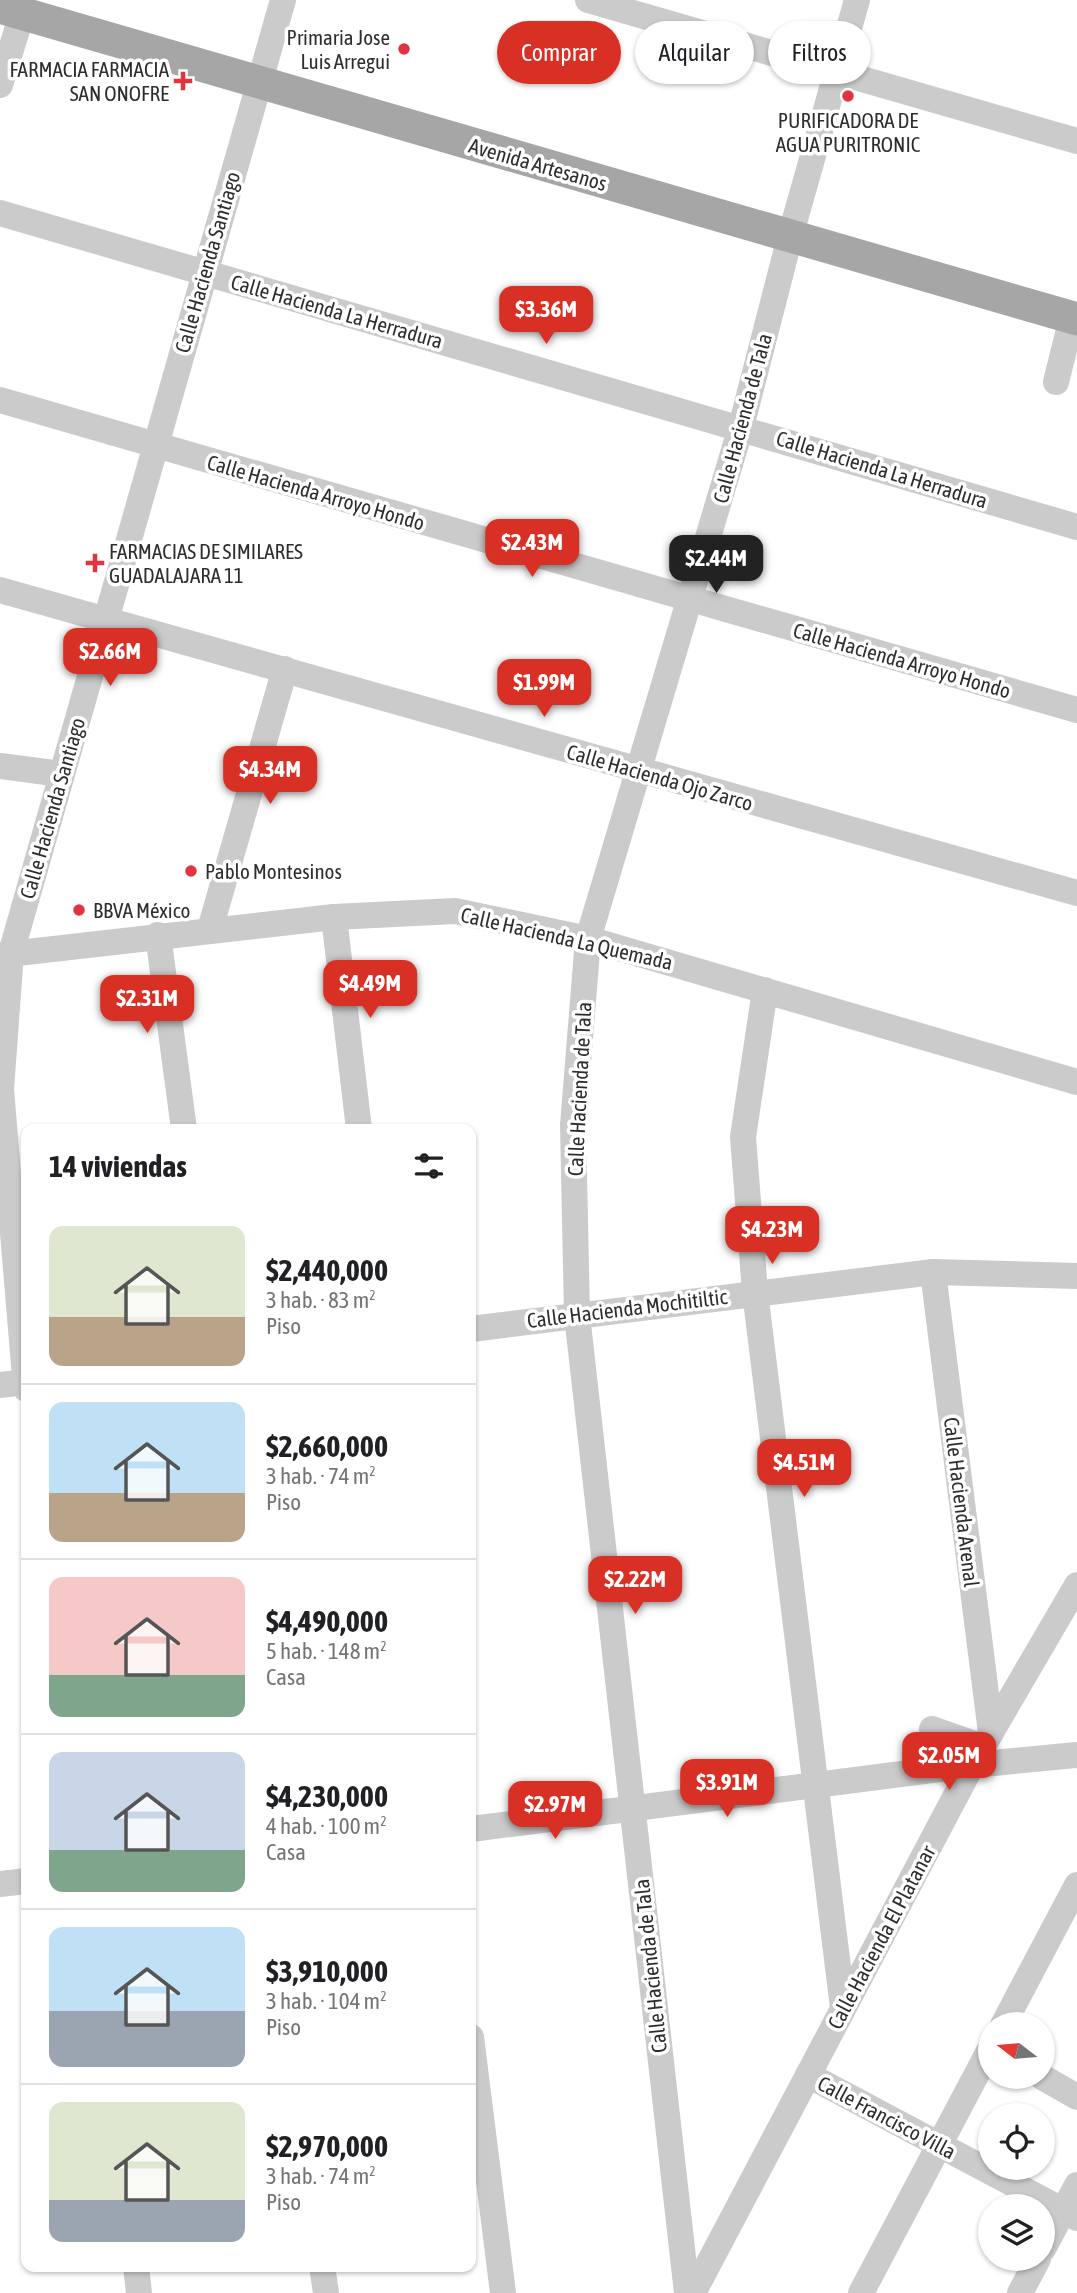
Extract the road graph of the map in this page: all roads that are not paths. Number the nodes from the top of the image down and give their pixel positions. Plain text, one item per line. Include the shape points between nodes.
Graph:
1 (283, 0) edge
2 (588, 0) edge
3 (857, 0) edge
4 (11, 11) edge
5 (851, 21) edge
6 (768, 52) edge
7 (259, 82) junction
8 (871, 82) edge
9 (833, 84) edge
10 (0, 85) edge
11 (1077, 141) edge
12 (0, 213) edge
13 (790, 237) junction
14 (204, 272) junction
15 (1074, 319) edge
16 (1056, 382) dead end
17 (0, 400) edge
18 (741, 427) junction
19 (155, 445) junction
20 (1077, 527) edge
21 (0, 590) edge
22 (690, 600) junction
23 (105, 617) junction
24 (285, 668) junction
25 (1077, 710) edge
26 (0, 766) edge
27 (637, 771) junction
28 (61, 774) junction
29 (1077, 893) edge
30 (334, 916) junction
31 (210, 929) junction
32 (158, 935) junction
33 (588, 939) junction
34 (6, 954) edge
35 (765, 989) junction
36 (1077, 1082) edge
37 (183, 1124) edge
38 (358, 1124) edge
39 (933, 1272) junction
40 (1077, 1276) edge
41 (755, 1292) junction
42 (577, 1315) junction
43 (21, 1323) edge
44 (476, 1328) edge
45 (21, 1383) edge
46 (0, 1385) edge
47 (1077, 1585) edge
48 (932, 1729) dead end
49 (982, 1748) junction
50 (1077, 1755) edge
51 (816, 1785) junction
52 (632, 1807) junction
53 (476, 1828) edge
54 (21, 1882) edge
55 (0, 1884) edge
56 (1077, 1885) edge
57 (843, 2008) junction
58 (1010, 2012) edge
59 (978, 2072) edge
60 (808, 2076) junction
61 (476, 2077) edge
62 (1055, 2084) edge
63 (1077, 2097) edge
64 (940, 2145) junction
65 (1077, 2185) edge
66 (1070, 2214) edge
67 (1055, 2233) edge
68 (1032, 2271) edge
69 (137, 2272) edge
70 (323, 2272) edge
71 (139, 2293) edge
72 (326, 2293) edge
73 (503, 2293) edge
74 (690, 2293) edge
75 (860, 2293) edge
76 (1020, 2293) edge

1 - 7 street, Calle Hacienda Santiago
2 - 6 street
3 - 5 street, Calle Hacienda de Tala
4 - 7 main road, Avenida Artesanos
4 - 10 street
7 - 13 main road, Avenida Artesanos
7 - 14 street, Calle Hacienda Santiago
8 - 11 street
9 - 13 street, Calle Hacienda de Tala
12 - 14 street, Calle Hacienda La Herradura
13 - 15 main road, Avenida Artesanos
13 - 18 street, Calle Hacienda de Tala
14 - 18 street, Calle Hacienda La Herradura
14 - 19 street, Calle Hacienda Santiago
15 - 16 street
17 - 19 street, Calle Hacienda Arroyo Hondo
18 - 20 street, Calle Hacienda La Herradura
18 - 22 street, Calle Hacienda de Tala
19 - 22 street, Calle Hacienda Arroyo Hondo
19 - 23 street, Calle Hacienda Santiago
21 - 23 street, Calle Hacienda Ojo Zarco
22 - 25 street, Calle Hacienda Arroyo Hondo
22 - 27 street, Calle Hacienda de Tala
23 - 24 street, Calle Hacienda Ojo Zarco
23 - 28 street, Calle Hacienda Santiago
24 - 27 street, Calle Hacienda Ojo Zarco
24 - 31 street
26 - 28 street
27 - 29 street, Calle Hacienda Ojo Zarco
27 - 33 street, Calle Hacienda de Tala
28 - 34 street, Calle Hacienda Santiago
30 - 31 street, Calle Hacienda La Quemada
30 - 33 street, Calle Hacienda La Quemada via 455,911
30 - 38 street
31 - 32 street, Calle Hacienda La Quemada
32 - 34 street, Calle Hacienda La Quemada
32 - 37 street
33 - 35 street, Calle Hacienda La Quemada
33 - 42 street, Calle Hacienda de Tala via 573,1125
34 - 43 street, Calle Hacienda Santiago via 1,1088
35 - 36 street, Calle Hacienda La Quemada
35 - 41 street via 743,1137
39 - 40 street, Calle Hacienda Mochitiltic
39 - 41 street, Calle Hacienda Mochitiltic
39 - 49 street, Calle Hacienda Arenal
41 - 42 street, Calle Hacienda Mochitiltic
41 - 51 street
42 - 44 street, Calle Hacienda Mochitiltic
42 - 52 street, Calle Hacienda de Tala
45 - 46 street
47 - 49 street, Calle Hacienda El Platanar
48 - 49 street
49 - 50 street
49 - 51 street
49 - 57 street, Calle Hacienda El Platanar
51 - 52 street
51 - 57 street
52 - 53 street
52 - 74 street, Calle Hacienda de Tala
54 - 55 street
56 - 58 street
57 - 60 street, Calle Hacienda El Platanar
59 - 64 street
60 - 64 street, Calle Francisco Villa
60 - 74 street, Calle Hacienda El Platanar
61 - 73 street
62 - 63 street
64 - 66 street, Calle Francisco Villa
64 - 75 street
65 - 66 street
66 - 67 street
68 - 76 street
69 - 71 street
70 - 72 street

